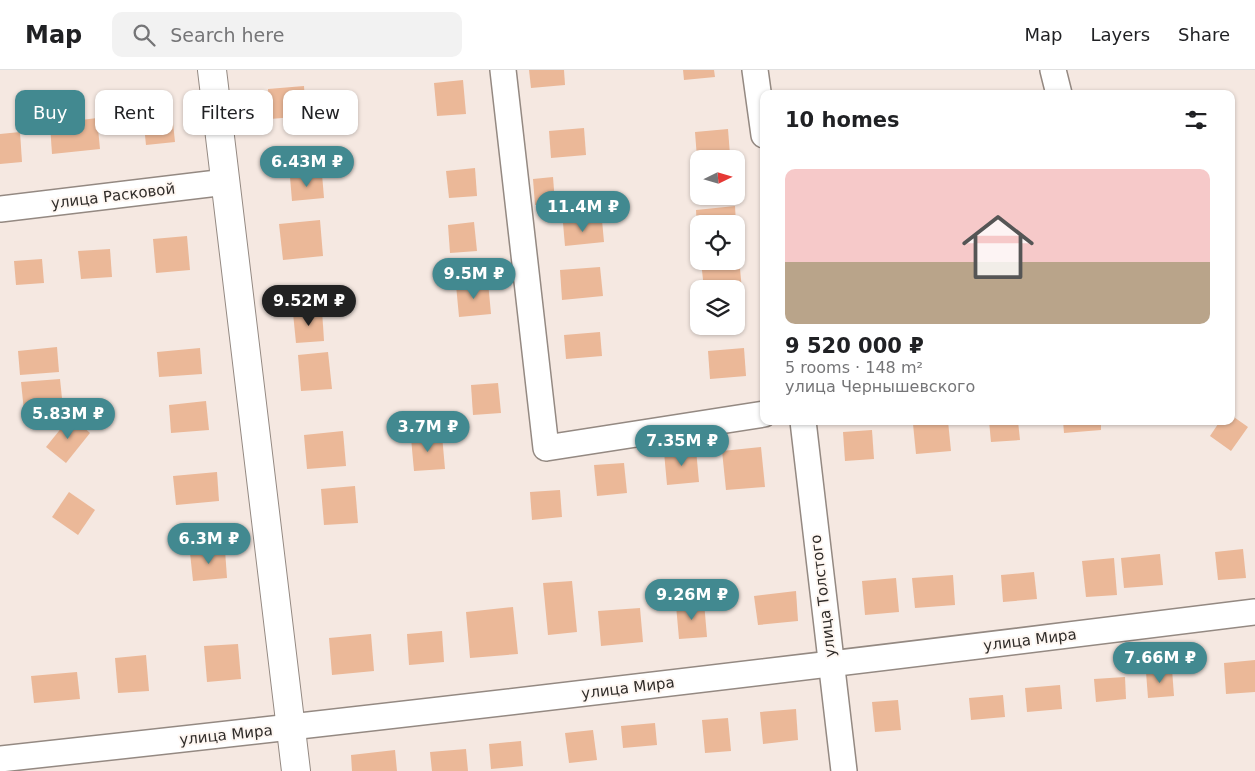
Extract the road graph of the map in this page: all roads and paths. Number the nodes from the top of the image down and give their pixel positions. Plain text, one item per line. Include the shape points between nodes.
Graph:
1 (212, 70) edge
2 (504, 70) edge
3 (755, 70) edge
4 (1053, 70) edge
5 (1058, 90) edge
6 (760, 106) edge
7 (226, 182) junction
8 (0, 209) edge
9 (760, 415) edge
10 (803, 425) edge
11 (1255, 612) edge
12 (831, 665) junction
13 (292, 728) junction
14 (0, 758) edge
15 (296, 771) edge
16 (844, 771) edge

1 - 7 street
2 - 9 street via 546,448
3 - 6 street
4 - 5 street
7 - 8 street, улица Расковой
7 - 13 street
10 - 12 street, улица Толстого
11 - 12 street, улица Мира
12 - 13 street, улица Мира
12 - 16 street, улица Толстого
13 - 14 street, улица Мира
13 - 15 street

